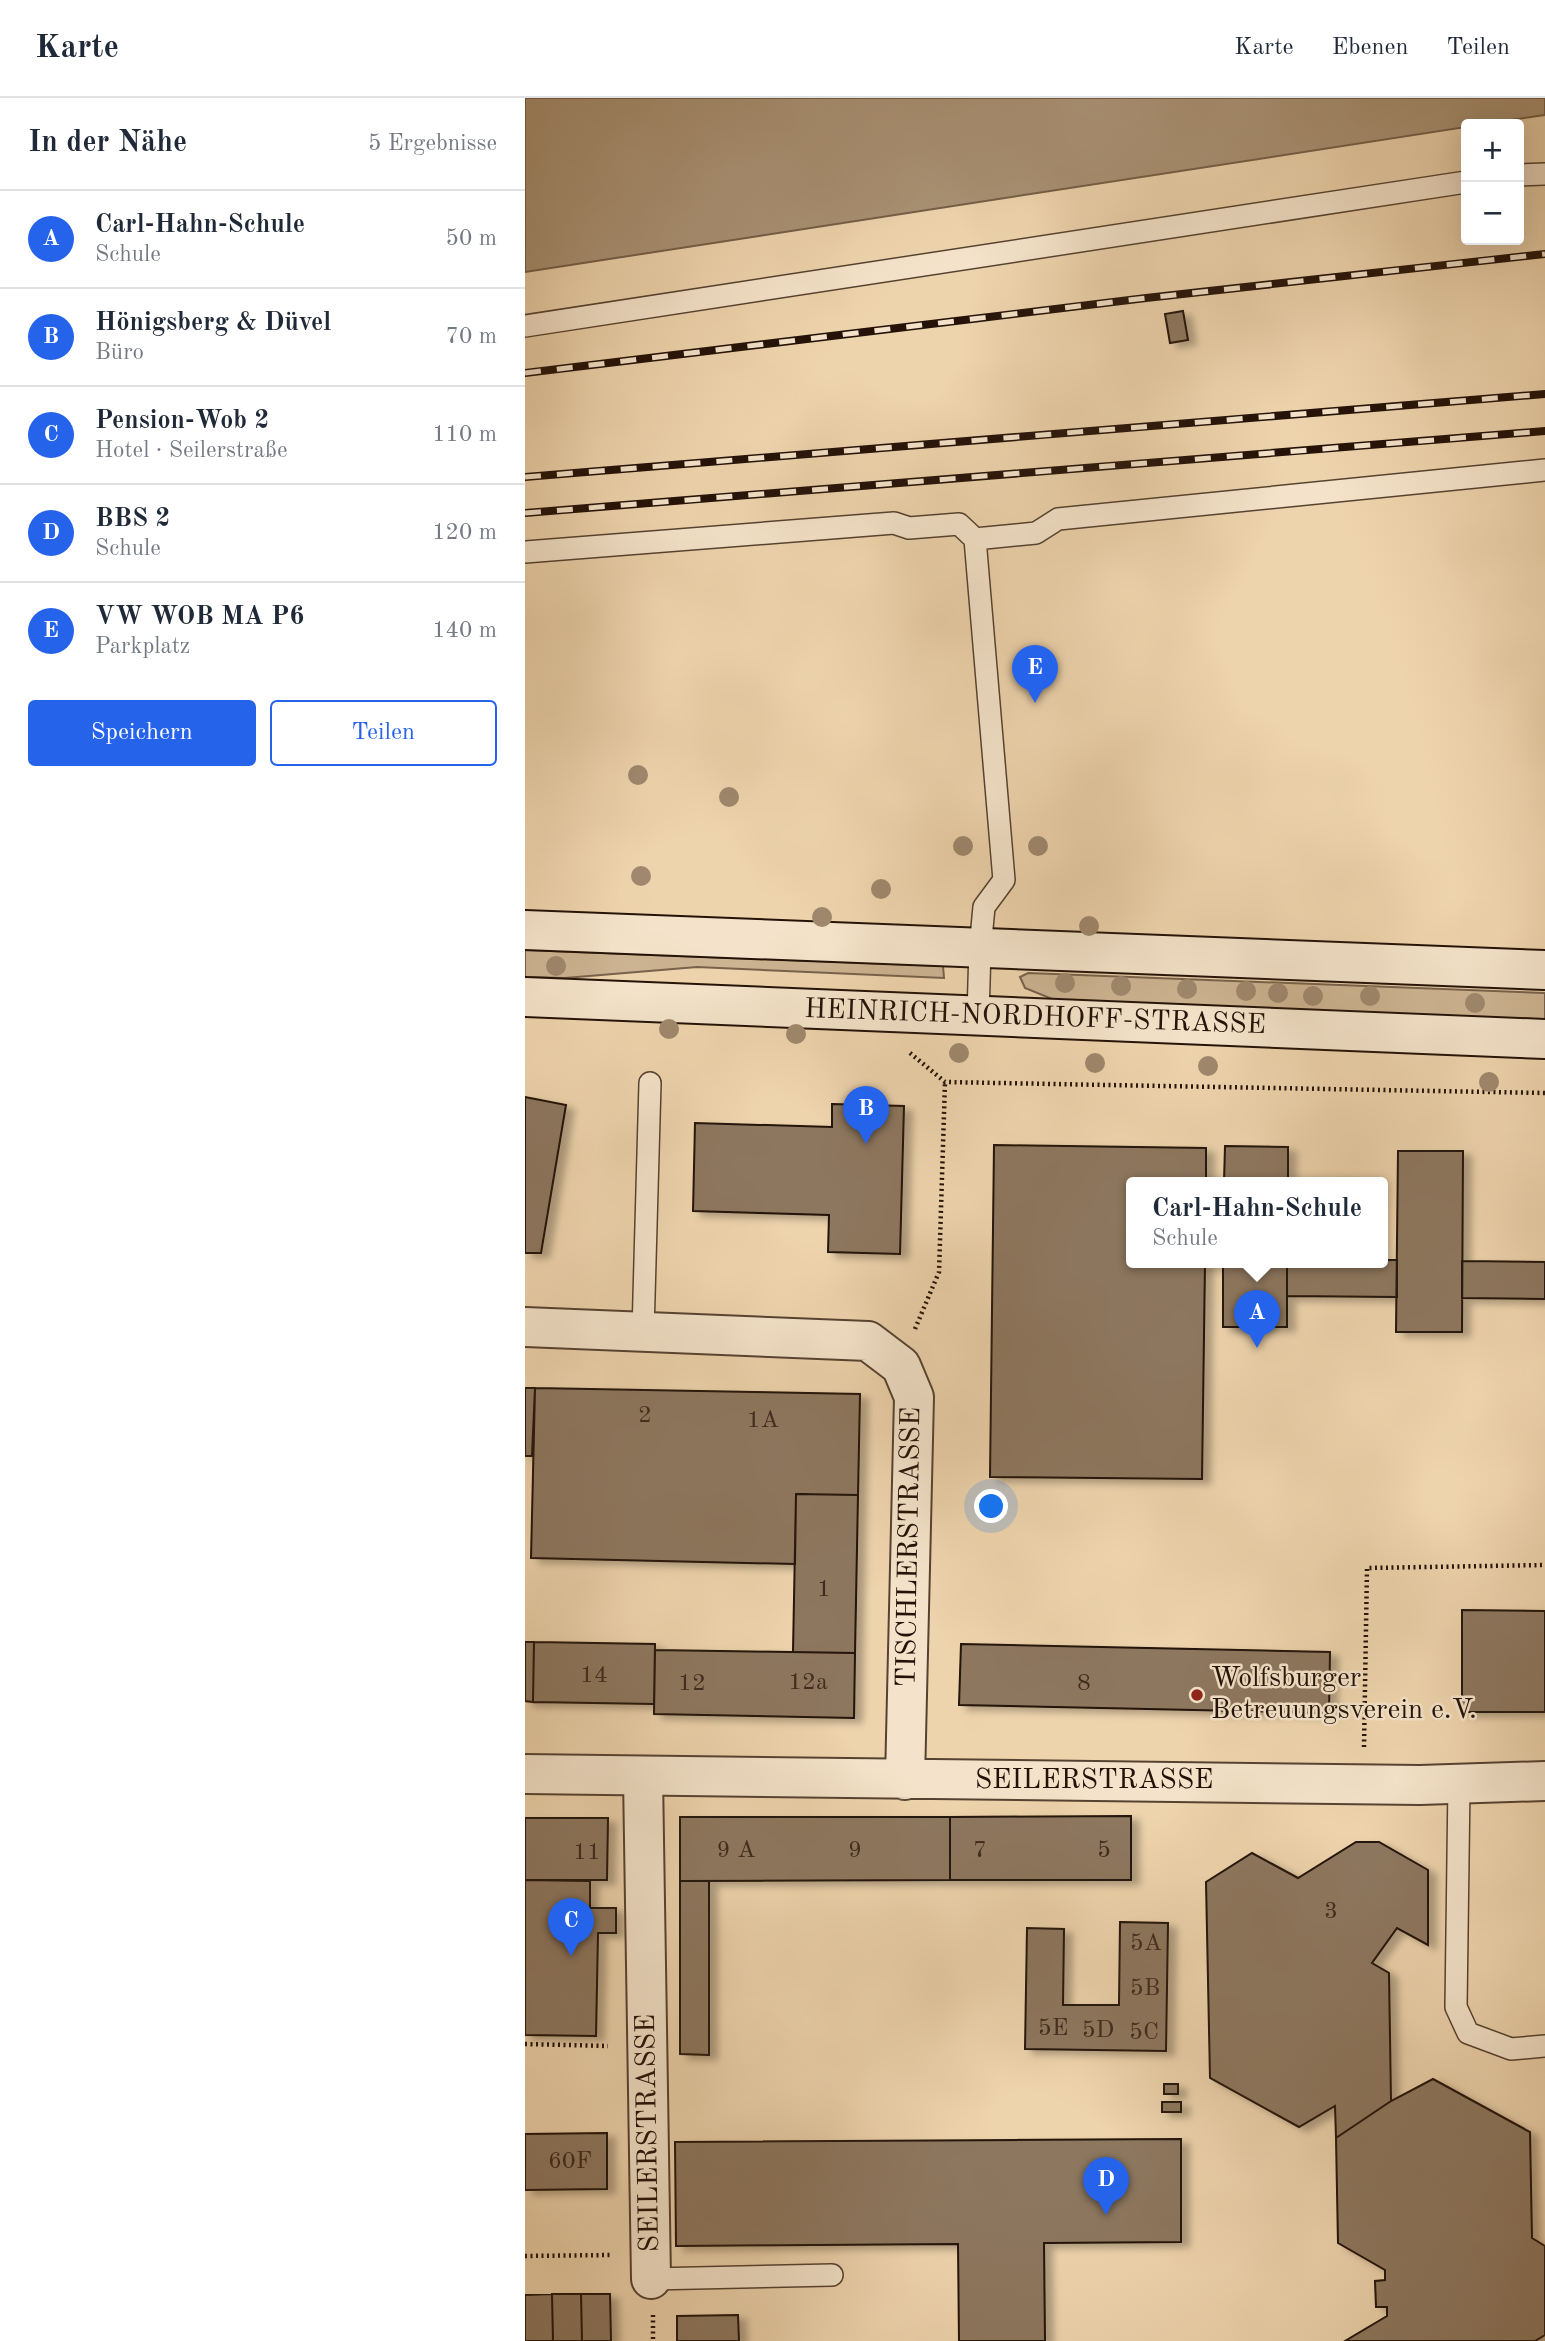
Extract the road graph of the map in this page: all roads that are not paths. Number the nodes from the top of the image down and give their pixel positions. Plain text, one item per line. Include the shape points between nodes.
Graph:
1 (1545, 174) edge
2 (1524, 175) edge
3 (1461, 184) edge
4 (525, 326) edge
5 (1545, 470) edge
6 (975, 538) junction
7 (525, 552) edge
8 (525, 930) edge
9 (980, 949) junction
10 (1545, 970) edge
11 (525, 997) edge
12 (978, 1015) junction
13 (1545, 1039) edge
14 (650, 1083) dead end
15 (525, 1327) edge
16 (643, 1332) junction
17 (525, 1774) edge
18 (643, 1777) junction
19 (905, 1780) junction
20 (1545, 1781) edge
21 (1459, 1784) junction
22 (1545, 2046) edge
23 (651, 2267) joint
24 (832, 2275) dead end

1 - 2 lane
3 - 4 lane
5 - 6 lane via 1058,519 1037,533
6 - 7 lane via 959,524 909,528 894,523
6 - 9 lane via 1004,880 984,906
8 - 9 street
9 - 10 street
9 - 12 lane
11 - 12 street, HEINRICH-NORDHOFF-STRASSE
12 - 13 street, HEINRICH-NORDHOFF-STRASSE
14 - 16 lane
15 - 16 street, TISCHLERSTRASSE
16 - 19 street, TISCHLERSTRASSE via 868,1341 901,1366 914,1396
17 - 18 street, SEILERSTRASSE
18 - 19 street, SEILERSTRASSE
18 - 23 street, SEILERSTRASSE
19 - 21 street, SEILERSTRASSE
20 - 21 street, SEILERSTRASSE
21 - 22 lane via 1456,2007 1468,2033 1511,2049
23 - 24 lane

